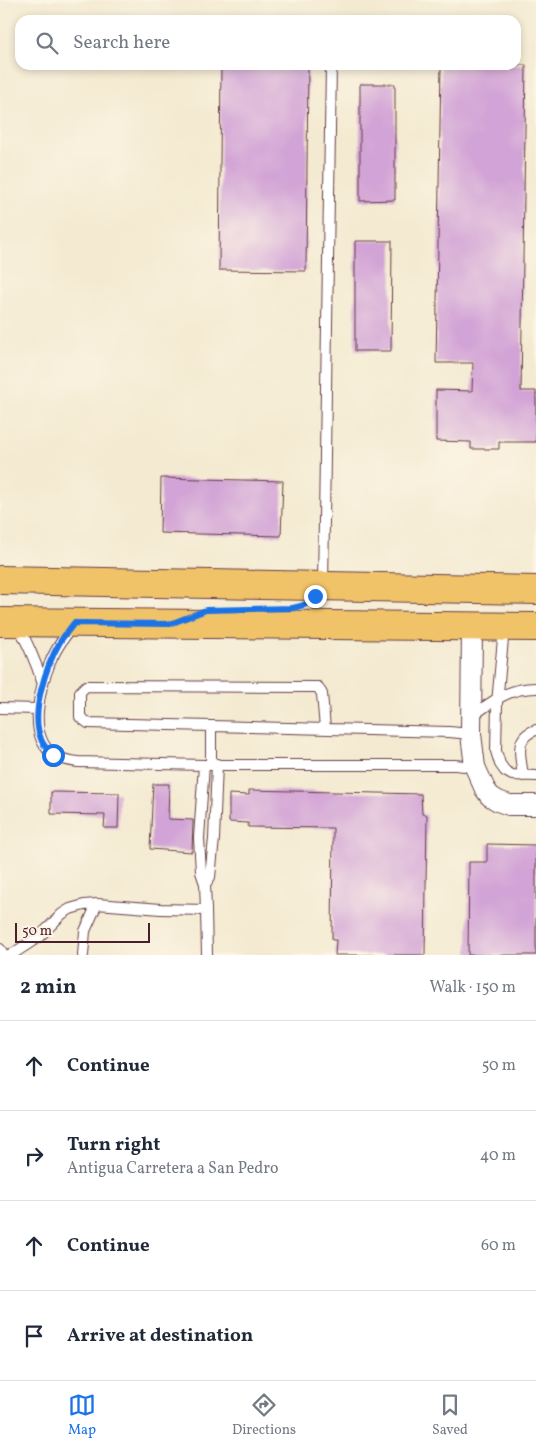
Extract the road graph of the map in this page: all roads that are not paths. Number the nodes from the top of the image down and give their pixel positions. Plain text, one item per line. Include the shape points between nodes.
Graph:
1 (331, 70) edge
2 (0, 580) edge
3 (323, 586) junction
4 (536, 590) edge
5 (536, 608) edge
6 (8, 622) edge
7 (74, 623) junction
8 (170, 624) junction
9 (472, 626) junction
10 (504, 628) junction
11 (536, 628) edge
12 (43, 685) junction
13 (536, 688) edge
14 (498, 698) junction
15 (0, 708) edge
16 (37, 709) junction
17 (472, 725) junction
18 (211, 726) junction
19 (325, 728) junction
20 (536, 730) edge
21 (210, 765) junction
22 (475, 767) junction
23 (523, 776) junction
24 (536, 776) edge
25 (536, 805) edge
26 (205, 884) junction
27 (97, 904) junction
28 (206, 910) junction
29 (0, 949) edge
30 (4, 955) edge
31 (11, 955) edge
32 (83, 955) edge
33 (207, 955) edge

1 - 3 lane
2 - 3 main road
3 - 4 main road
3 - 8 main road via 310,603 303,606 206,610
5 - 10 main road via 518,610 508,616
6 - 7 main road
6 - 12 lane via 34,656
7 - 8 main road
7 - 12 lane via 53,656
8 - 9 main road
9 - 10 main road
9 - 17 street
10 - 11 main road
10 - 14 lane
12 - 16 lane
13 - 14 lane via 514,691
14 - 17 lane
14 - 23 lane via 495,737 500,764 512,775
15 - 16 lane
16 - 21 lane via 41,739 53,755 66,760
17 - 19 lane via 449,732
17 - 22 street
18 - 19 lane
18 - 19 lane via 88,723 80,717 80,692 86,686 318,687 322,694
18 - 21 lane
20 - 23 lane via 524,736 521,742
21 - 22 lane via 455,764
21 - 26 lane via 199,838 200,872
21 - 26 lane via 214,840 210,877
22 - 25 street via 485,789 498,801 510,805
23 - 24 lane
26 - 28 lane
27 - 28 lane
27 - 31 lane via 70,909 40,936
27 - 32 lane via 85,931
28 - 33 lane
29 - 30 lane

